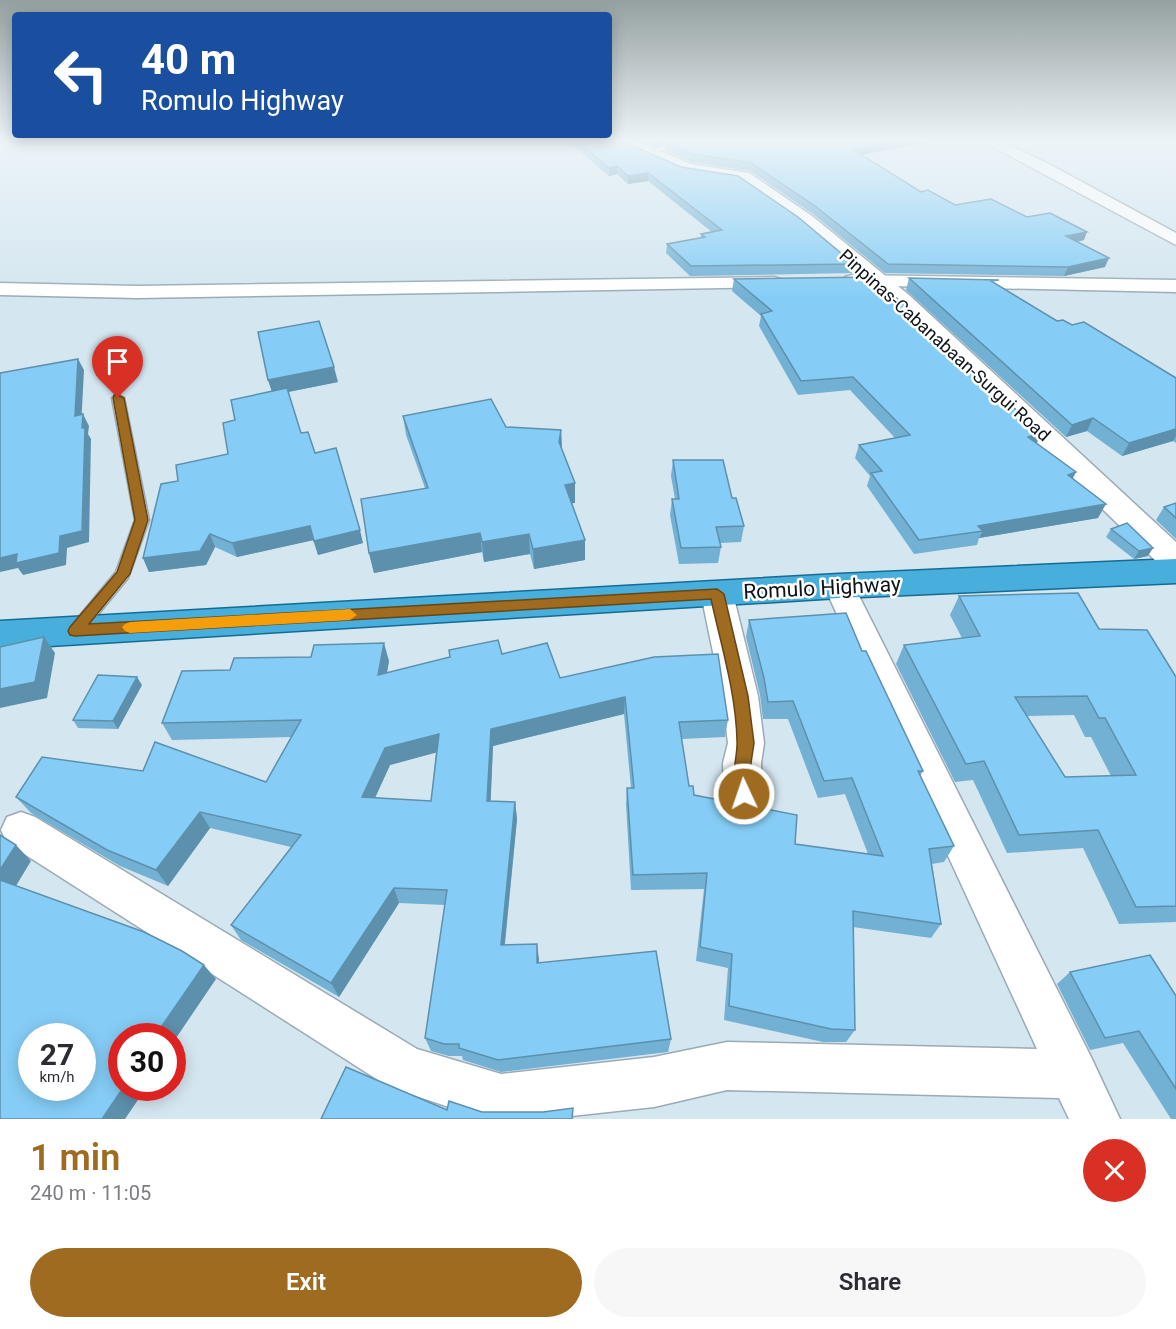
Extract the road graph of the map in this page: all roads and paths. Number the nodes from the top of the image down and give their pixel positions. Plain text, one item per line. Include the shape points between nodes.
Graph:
1 (770, 194) edge
2 (1092, 194) edge
3 (1176, 240) edge
4 (878, 281) junction
5 (796, 282) edge
6 (831, 282) edge
7 (1176, 286) edge
8 (0, 290) edge
9 (118, 398) dead end
10 (1176, 561) edge
11 (1176, 571) edge
12 (839, 586) junction
13 (717, 594) junction
14 (75, 631) junction
15 (0, 635) edge
16 (744, 794) dead end
17 (21, 830) dead end
18 (1074, 1074) junction
19 (1095, 1119) edge

1 - 4 street, Pinpinas-Cabanabaan-Surgui Road
2 - 3 street
4 - 6 street
4 - 7 street
4 - 10 street, Pinpinas-Cabanabaan-Surgui Road
5 - 8 street via 137,292
9 - 14 lane via 142,520 123,574
11 - 12 highway, Romulo Highway
12 - 13 highway, Romulo Highway
12 - 18 street
13 - 14 highway, Romulo Highway
13 - 16 street via 740,696 746,743 742,763
14 - 15 highway, Romulo Highway
17 - 18 street via 406,1070 501,1099 654,1082 727,1066
18 - 19 street

